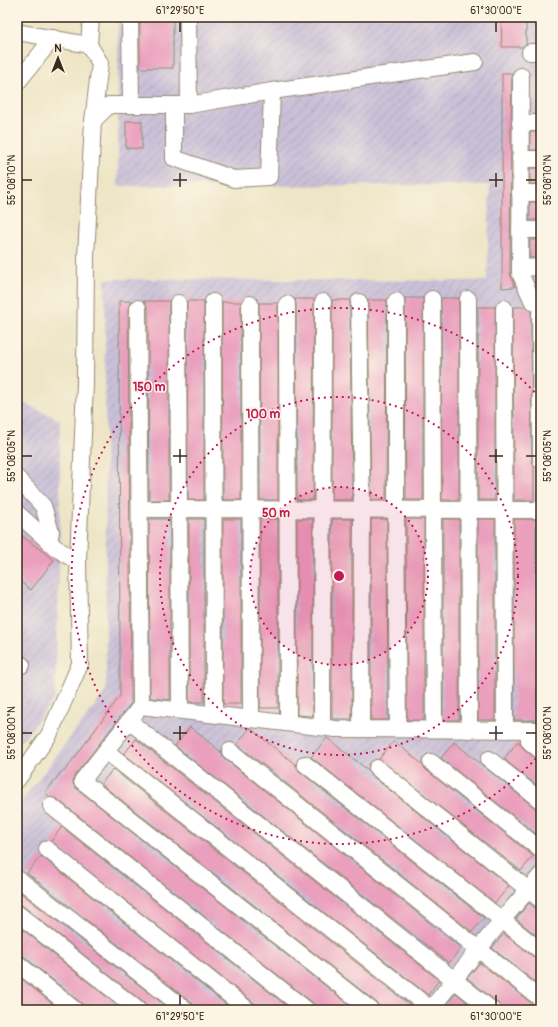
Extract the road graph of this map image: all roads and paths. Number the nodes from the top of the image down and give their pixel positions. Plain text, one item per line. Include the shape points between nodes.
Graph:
1 (91, 17) edge
2 (130, 17) edge
3 (188, 17) edge
4 (17, 32) edge
5 (53, 38) junction
6 (89, 45) junction
7 (475, 62) dead end
8 (521, 76) dead end
9 (17, 83) edge
10 (272, 90) junction
11 (130, 105) junction
12 (181, 105) junction
13 (93, 121) junction
14 (520, 123) junction
15 (541, 123) edge
16 (520, 159) junction
17 (541, 159) edge
18 (520, 193) junction
19 (541, 193) edge
20 (520, 230) junction
21 (541, 230) edge
22 (541, 267) edge
23 (520, 268) junction
24 (432, 299) dead end
25 (468, 299) dead end
26 (396, 301) dead end
27 (213, 302) dead end
28 (323, 302) dead end
29 (359, 302) dead end
30 (178, 303) dead end
31 (250, 304) dead end
32 (287, 304) dead end
33 (541, 307) edge
34 (138, 308) dead end
35 (504, 308) dead end
36 (541, 460) edge
37 (17, 478) edge
38 (140, 509) junction
39 (179, 509) junction
40 (214, 510) junction
41 (251, 510) junction
42 (288, 510) junction
43 (323, 510) junction
44 (362, 510) junction
45 (396, 510) junction
46 (434, 510) junction
47 (469, 510) junction
48 (505, 510) junction
49 (541, 510) edge
50 (17, 513) edge
51 (49, 542) junction
52 (78, 562) junction
53 (141, 706) junction
54 (180, 710) junction
55 (214, 714) junction
56 (251, 718) junction
57 (130, 721) junction
58 (288, 723) junction
59 (322, 727) junction
60 (361, 729) junction
61 (398, 729) junction
62 (434, 729) junction
63 (469, 730) junction
64 (505, 730) junction
65 (535, 730) edge
66 (106, 751) junction
67 (230, 751) dead end
68 (541, 751) edge
69 (489, 759) dead end
70 (431, 762) dead end
71 (305, 764) dead end
72 (377, 768) dead end
73 (17, 780) edge
74 (541, 801) edge
75 (51, 806) dead end
76 (46, 848) dead end
77 (541, 850) edge
78 (541, 876) edge
79 (20, 880) dead end
80 (528, 890) junction
81 (541, 900) edge
82 (17, 913) edge
83 (502, 920) junction
84 (479, 950) junction
85 (541, 951) edge
86 (17, 963) edge
87 (454, 980) junction
88 (541, 999) edge
89 (75, 1010) edge
90 (138, 1010) edge
91 (186, 1010) edge
92 (248, 1010) edge
93 (307, 1010) edge
94 (371, 1010) edge
95 (431, 1010) edge
96 (492, 1010) edge

1 - 6 street
2 - 11 street
3 - 12 street
4 - 5 street
5 - 6 street
5 - 9 street
6 - 13 street via 100,63
7 - 10 street
8 - 14 street
10 - 12 street
10 - 12 street via 269,177 234,179 174,158
11 - 12 street
11 - 13 street via 109,105
13 - 52 street via 86,257 85,382
14 - 15 street
14 - 16 street
16 - 17 street
16 - 18 street
18 - 19 street
18 - 20 street
20 - 21 street
20 - 23 street
22 - 23 street
23 - 33 street via 533,302
24 - 46 street
25 - 47 street
26 - 45 street
27 - 40 street
28 - 43 street
29 - 44 street
30 - 39 street
31 - 41 street
32 - 42 street
33 - 36 street
34 - 38 street
35 - 48 street
37 - 51 street via 43,506 51,532
38 - 39 street
38 - 53 street
39 - 40 street
39 - 54 street
40 - 41 street
40 - 55 street
41 - 42 street
41 - 56 street
42 - 43 street
42 - 58 street
43 - 44 street
43 - 59 street
44 - 45 street
44 - 60 street
45 - 46 street
45 - 61 street
46 - 47 street
46 - 62 street
47 - 48 street
47 - 63 street
48 - 49 street
48 - 64 street
50 - 51 street
51 - 52 street
52 - 73 street via 80,664 50,735
53 - 54 street
53 - 57 street
54 - 55 street
55 - 56 street
56 - 58 street
57 - 66 street
57 - 87 street
58 - 59 street
59 - 60 street
60 - 61 street
61 - 62 street
62 - 63 street
63 - 64 street
64 - 65 street
65 - 68 street via 529,741
66 - 94 street via 82,781
66 - 95 street
67 - 84 street
69 - 74 street
70 - 77 street
71 - 83 street
72 - 80 street
75 - 93 street
76 - 92 street
78 - 80 street
79 - 91 street
80 - 81 street
80 - 83 street
82 - 90 street
83 - 84 street
83 - 85 street
84 - 87 street
84 - 88 street
86 - 89 street
87 - 95 street
87 - 96 street

